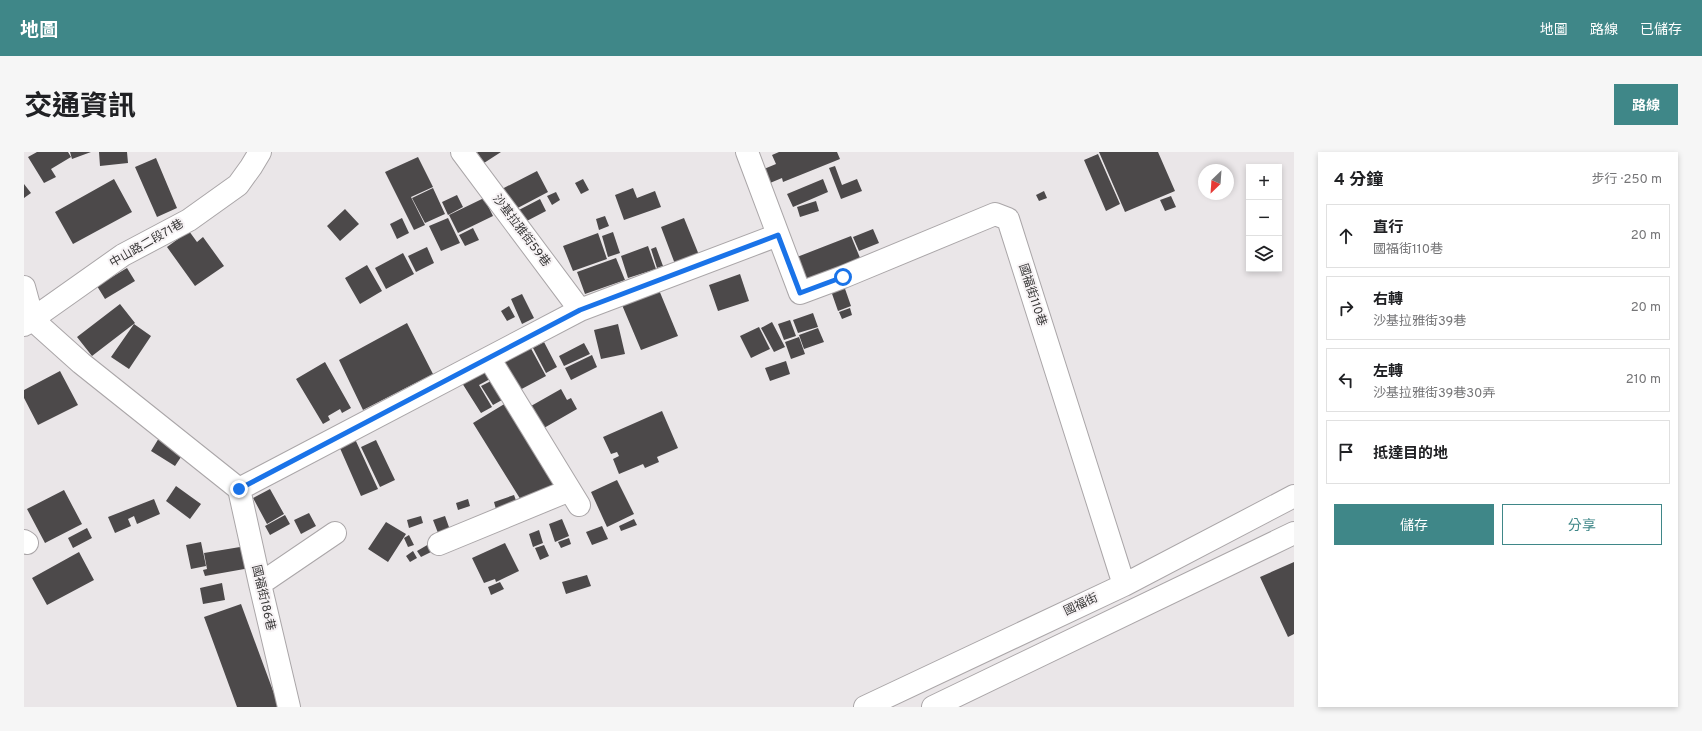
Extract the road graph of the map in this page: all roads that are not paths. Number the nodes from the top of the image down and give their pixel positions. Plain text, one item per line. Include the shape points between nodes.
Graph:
1 (260, 152) edge
2 (462, 152) edge
3 (747, 152) edge
4 (778, 235) junction
5 (24, 287) edge
6 (580, 310) junction
7 (28, 322) edge
8 (489, 358) junction
9 (239, 489) junction
10 (1292, 500) edge
11 (335, 533) dead end
12 (1294, 533) edge
13 (439, 544) dead end
14 (260, 584) junction
15 (1124, 585) junction
16 (289, 707) edge
17 (865, 707) edge
18 (933, 707) edge

1 - 7 street, 中山路二段71巷 via 238,185 189,220 123,255
2 - 6 street, 沙基拉雅街59巷
3 - 4 street
4 - 6 street
4 - 15 street, 國福街110巷 via 800,293 995,214 1008,220
5 - 7 street
6 - 8 street
7 - 9 street
8 - 9 street
8 - 13 street via 575,497
9 - 14 street, 國福街186巷
10 - 15 street, 國福街
11 - 14 street
12 - 18 street
14 - 16 street, 國福街186巷
15 - 17 street, 國福街

